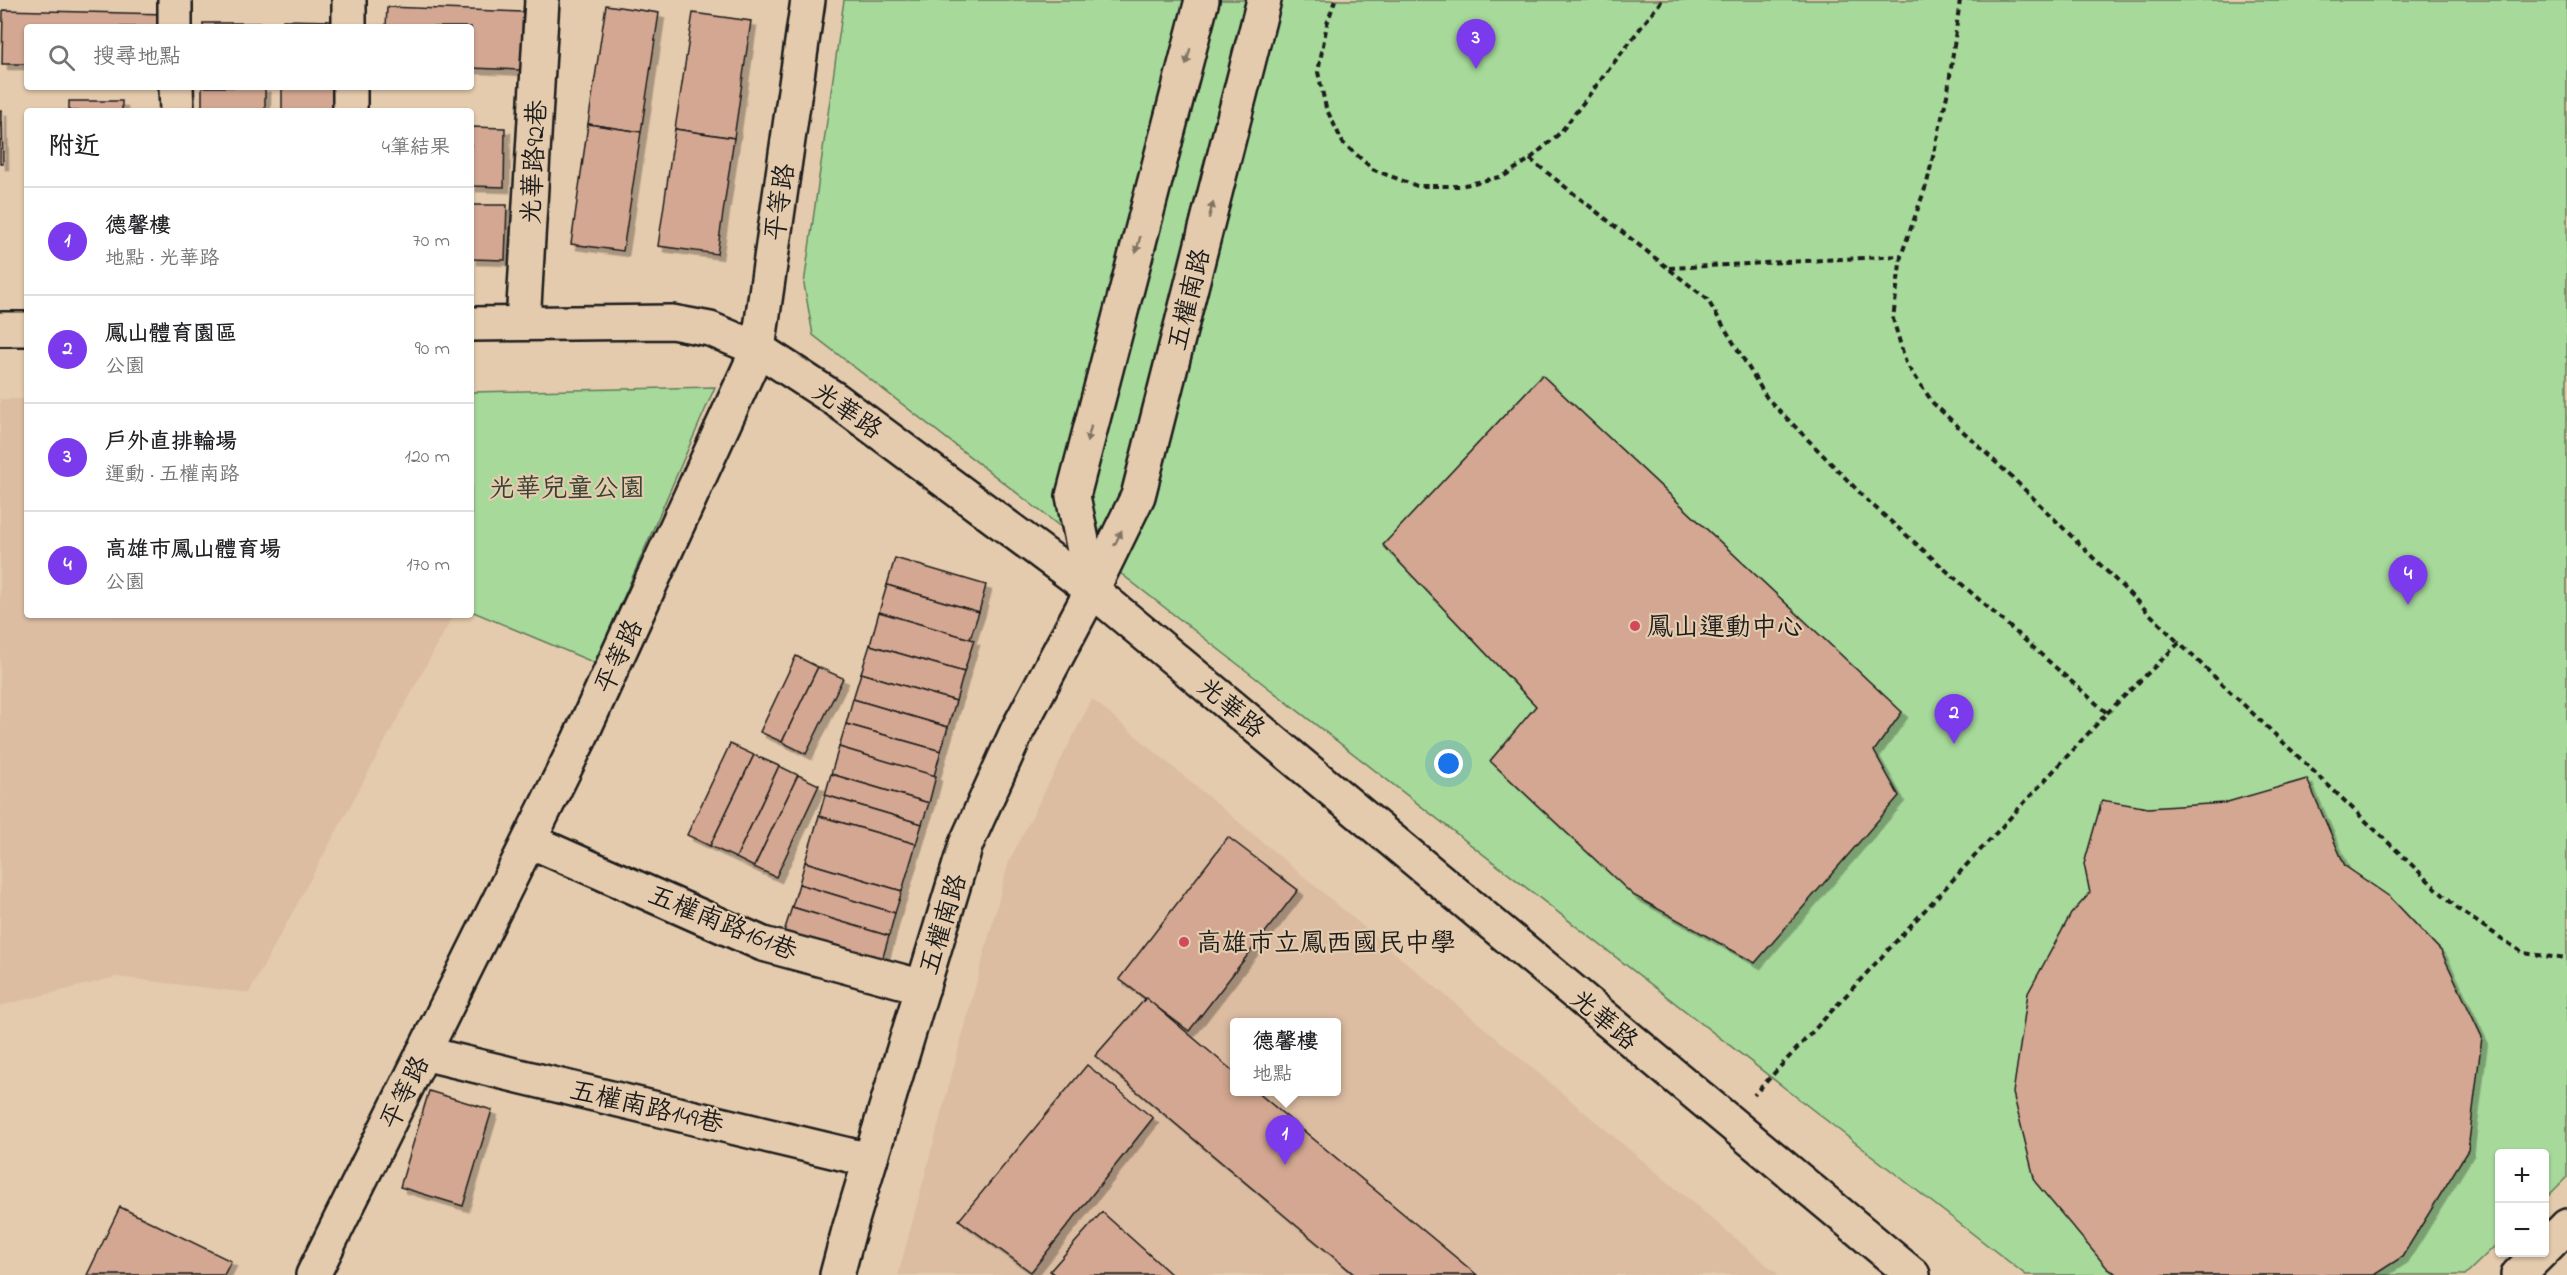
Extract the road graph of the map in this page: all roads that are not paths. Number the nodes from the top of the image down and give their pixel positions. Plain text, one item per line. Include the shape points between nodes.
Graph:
1 (175, 0) edge
2 (349, 0) edge
3 (542, 0) edge
4 (808, 0) edge
5 (1202, 0) edge
6 (1264, 0) edge
7 (175, 24) edge
8 (349, 24) edge
9 (176, 90) edge
10 (350, 90) edge
11 (177, 108) edge
12 (350, 108) edge
13 (523, 323) junction
14 (474, 324) edge
15 (24, 328) edge
16 (0, 329) edge
17 (758, 349) junction
18 (1092, 590) junction
19 (530, 841) junction
20 (922, 987) junction
21 (423, 1053) junction
22 (870, 1160) junction
23 (2567, 1227) edge
24 (2538, 1262) edge
25 (312, 1275) edge
26 (837, 1275) edge
27 (1913, 1275) edge

1 - 7 street
2 - 8 street
3 - 13 street, 光華路92巷
4 - 17 street, 平等路
5 -> 18 street via 1073,496
18 -> 6 street, 五權南路 via 1138,496
9 - 11 street
10 - 12 street
13 - 14 street, 光華路
13 - 17 street, 光華路 via 672,322 710,329
15 - 16 street
17 - 18 street, 光華路 via 835,399
17 - 19 street, 平等路
18 - 20 street, 五權南路 via 1018,729 966,844
18 - 27 street, 光華路
19 - 20 street, 五權南路161巷 via 763,944
19 - 21 street, 平等路
20 - 22 street, 五權南路
21 - 22 street, 五權南路149巷
21 - 25 street, 平等路
22 - 26 street, 五權南路
23 - 24 street

